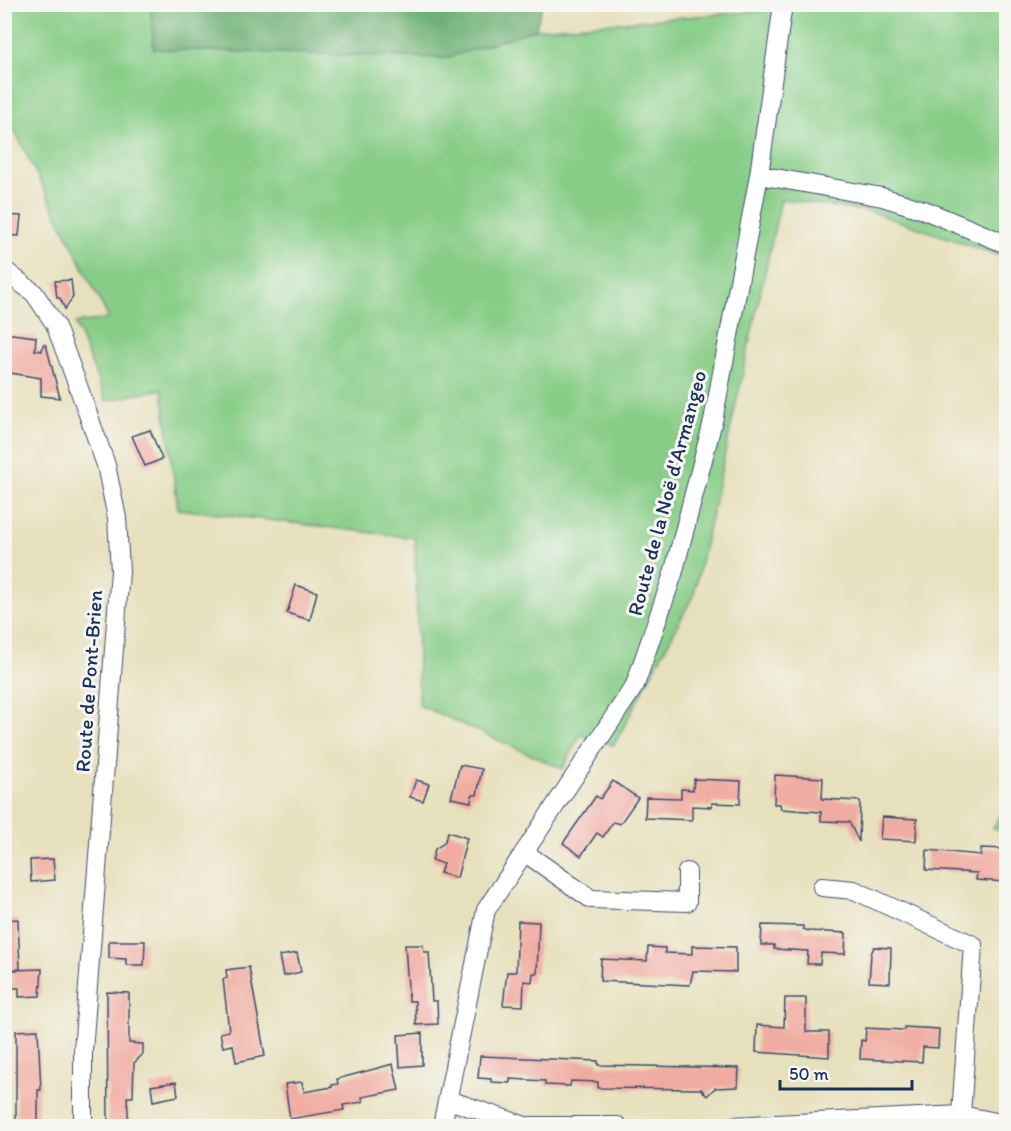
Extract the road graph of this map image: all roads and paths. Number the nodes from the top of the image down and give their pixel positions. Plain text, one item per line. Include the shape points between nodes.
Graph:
1 (783, 4) edge
2 (759, 175) junction
3 (1006, 244) edge
4 (4, 270) edge
5 (524, 852) junction
6 (687, 872) dead end
7 (822, 887) dead end
8 (449, 1100) junction
9 (961, 1115) junction
10 (1006, 1124) edge
11 (82, 1126) edge
12 (442, 1126) edge
13 (525, 1126) edge
14 (530, 1126) edge
15 (618, 1126) edge
16 (732, 1126) edge

1 - 2 street, Route de la Noë d'Armangeo
2 - 3 street via 882,197
2 - 5 street, Route de la Noë d'Armangeo via 713,421 673,574 635,685
4 - 11 street, Route de Pont-Brien via 34,293 55,324 106,465 117,518 120,571 83,1051
5 - 6 street via 591,899 687,902
5 - 8 street, Route de la Noë d'Armangeo via 486,910
7 - 9 street via 854,890 973,945
8 - 12 street, Route de la Noë d'Armangeo
8 - 13 street
9 - 10 street
9 - 16 street
14 - 15 street

